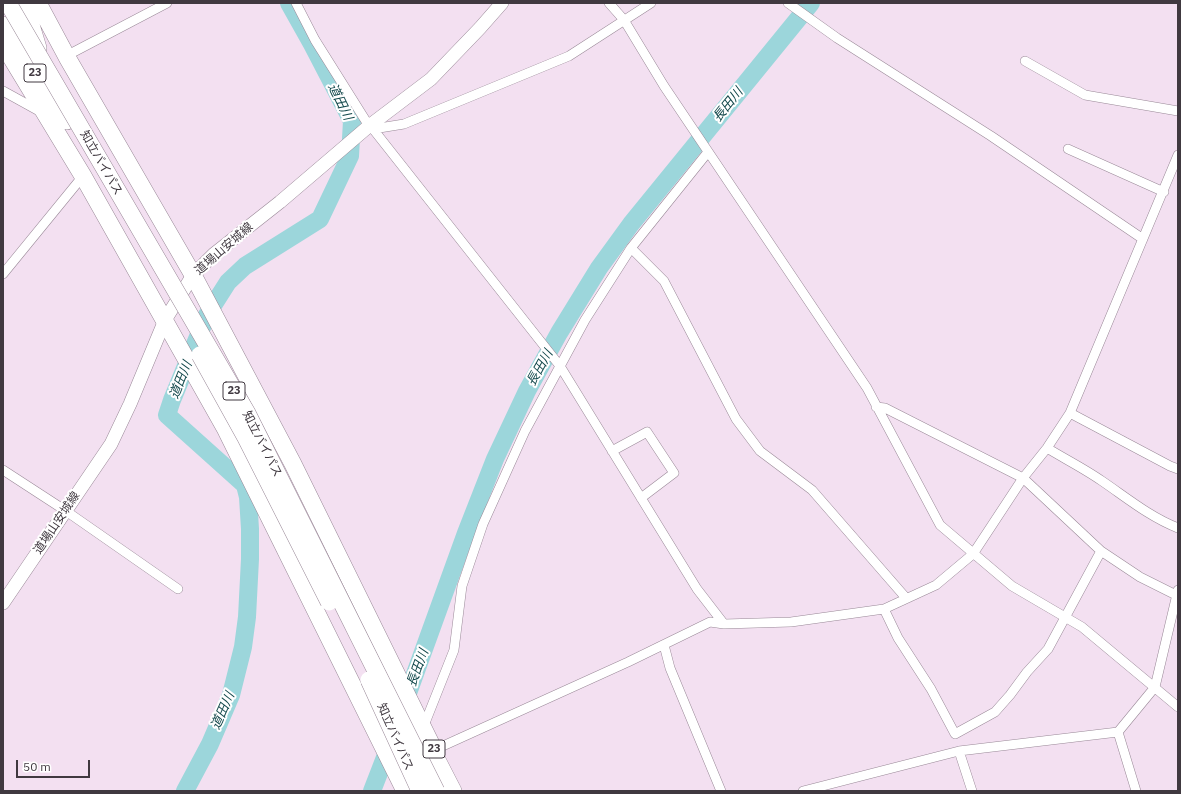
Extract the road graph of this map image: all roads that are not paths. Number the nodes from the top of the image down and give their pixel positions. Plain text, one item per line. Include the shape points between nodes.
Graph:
1 (8, 3) edge
2 (22, 3) edge
3 (38, 3) edge
4 (167, 3) edge
5 (296, 3) edge
6 (502, 3) edge
7 (609, 3) edge
8 (651, 3) edge
9 (790, 4) edge
10 (3, 10) edge
11 (624, 20) junction
12 (3, 25) edge
13 (3, 44) edge
14 (66, 56) junction
15 (1025, 61) dead end
16 (44, 64) junction
17 (3, 91) edge
18 (1178, 111) edge
19 (48, 115) junction
20 (67, 121) junction
21 (371, 128) junction
22 (1068, 149) dead end
23 (708, 152) junction
24 (1178, 155) edge
25 (83, 176) junction
26 (1164, 192) junction
27 (1143, 240) junction
28 (631, 248) junction
29 (3, 274) edge
30 (193, 275) junction
31 (165, 320) junction
32 (560, 366) junction
33 (876, 407) junction
34 (1070, 413) junction
35 (1047, 448) junction
36 (612, 451) junction
37 (1178, 469) edge
38 (3, 470) edge
39 (1023, 478) junction
40 (641, 498) junction
41 (66, 511) junction
42 (1178, 528) edge
43 (1102, 551) junction
44 (973, 554) junction
45 (178, 589) dead end
46 (1177, 594) edge
47 (906, 598) junction
48 (3, 603) edge
49 (884, 609) junction
50 (1065, 616) junction
51 (724, 624) junction
52 (664, 645) junction
53 (1155, 687) junction
54 (1178, 707) edge
55 (423, 727) junction
56 (1118, 732) junction
57 (434, 750) junction
58 (959, 751) junction
59 (400, 786) edge
60 (420, 791) edge
61 (436, 791) edge
62 (452, 791) edge
63 (721, 791) edge
64 (803, 791) edge
65 (972, 791) edge
66 (1136, 791) edge

1 - 16 highway, 知立バイパス / 23, bridge
2 - 16 highway, 23, bridge
3 - 14 highway, 23
4 - 14 street
5 - 21 street via 315,40
6 - 21 main road, 道場山安城線 via 431,79
7 - 11 street
8 - 11 street
9 - 27 street
10 - 20 highway, 知立バイパス / 23
11 - 21 street via 569,56 404,124
11 - 23 street
12 - 20 highway, 23
13 - 19 highway, 23
14 - 30 highway, 23
15 - 18 street via 1085,95
16 - 61 highway, 知立バイパス / 23, bridge via 247,413
17 - 19 street
19 - 25 highway, 23
20 - 60 highway, 知立バイパス / 23, bridge via 170,299 246,438 378,699
21 - 30 main road, 道場山安城線 via 214,254
21 - 32 street
22 - 26 street
23 - 28 street
23 - 33 street via 867,388
24 - 26 street
25 - 29 street
25 - 31 highway, 23
26 - 27 street
27 - 34 street
28 - 32 street via 585,320
28 - 47 street via 664,281 736,419 760,451 812,490
30 - 31 main road, 道場山安城線
30 - 55 highway, 23 via 293,464
31 - 41 main road, 道場山安城線 via 111,444
31 - 59 highway, 23 via 225,428 371,722
32 - 36 street
32 - 55 street via 525,431 483,524 462,586 454,650
33 - 39 street via 885,408
33 - 44 street via 940,525
34 - 35 street
34 - 37 street
35 - 39 street
35 - 42 street via 1101,480 1164,523
36 - 40 street
36 - 40 street via 647,432 674,473
38 - 41 street
39 - 43 street
39 - 44 street
40 - 51 street via 697,589
41 - 45 street
41 - 48 main road, 道場山安城線
43 - 46 street via 1140,577
43 - 50 street
44 - 47 street via 936,585
44 - 50 street via 1012,586
46 - 53 street
47 - 49 street
49 - 50 street via 898,638 931,689 955,734 995,712 1048,649
49 - 51 street via 791,622
50 - 53 street
51 - 52 street via 710,622
52 - 57 street
52 - 63 street via 670,668
53 - 54 street
53 - 56 street
55 - 57 highway, 23
55 - 59 street
56 - 58 street
56 - 66 street
57 - 62 highway, 23
58 - 64 street
58 - 65 street

